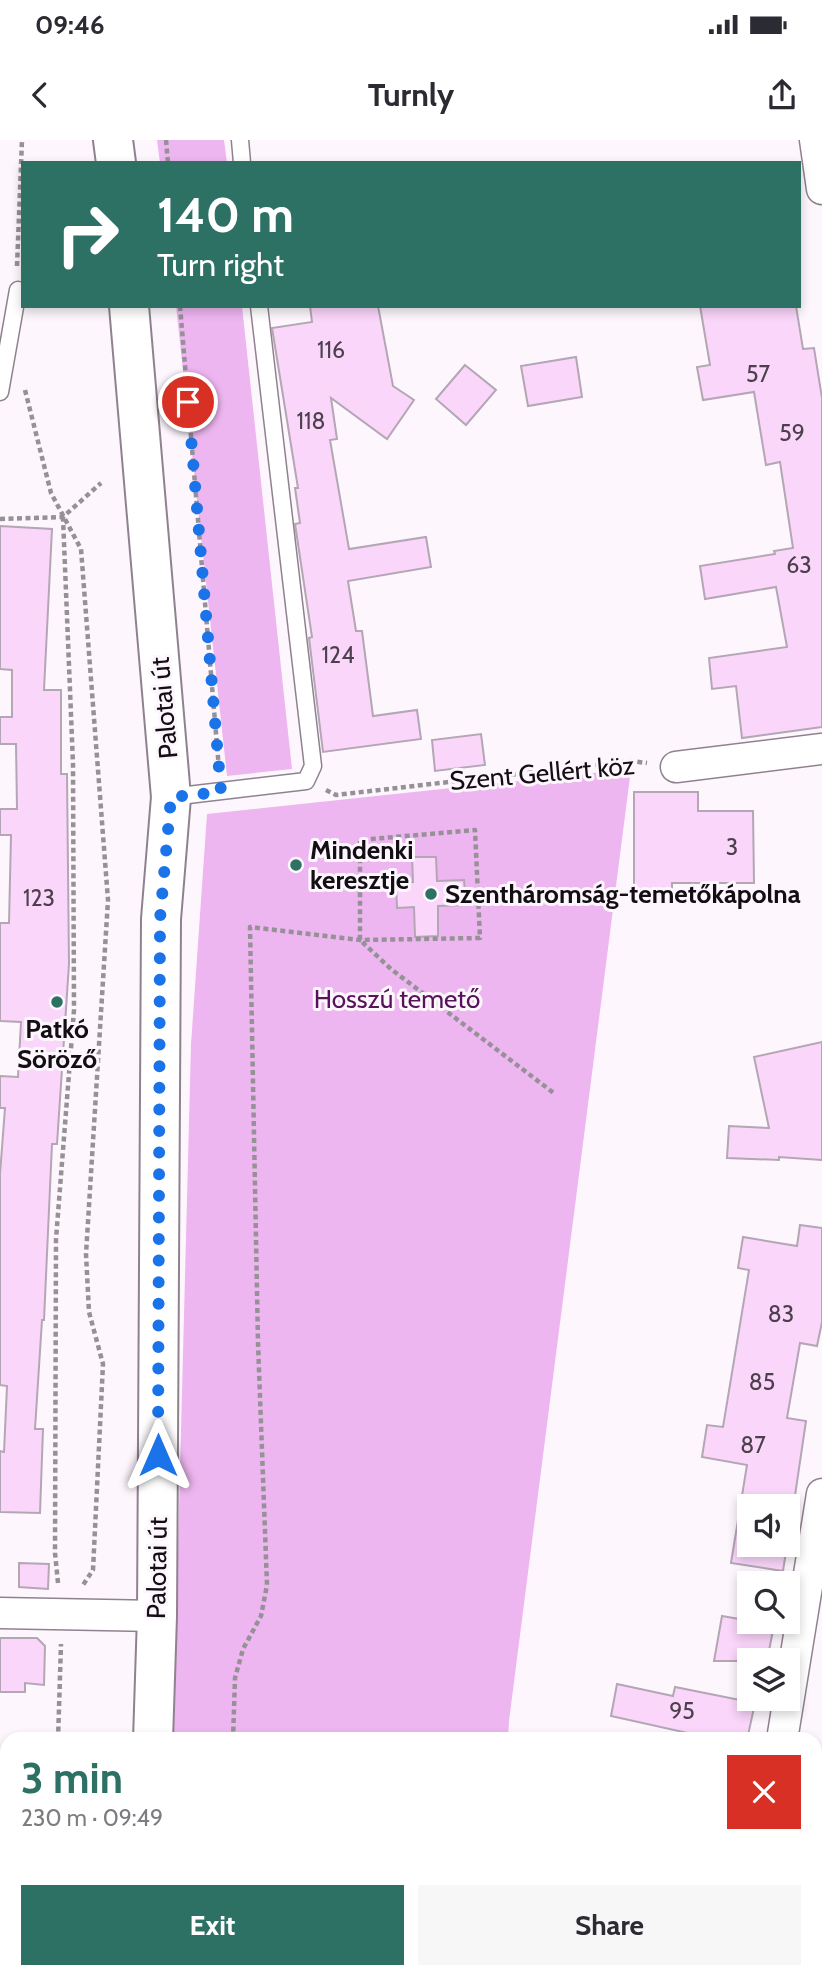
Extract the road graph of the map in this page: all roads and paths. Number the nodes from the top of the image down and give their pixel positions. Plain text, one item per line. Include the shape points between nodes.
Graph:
1 (113, 140) edge
2 (166, 140) edge
3 (240, 140) edge
4 (815, 140) edge
5 (116, 161) edge
6 (168, 161) edge
7 (242, 161) edge
8 (822, 189) edge
9 (18, 290) dead end
10 (129, 308) edge
11 (180, 308) edge
12 (259, 308) edge
13 (0, 392) edge
14 (101, 483) dead end
15 (63, 517) junction
16 (0, 519) edge
17 (822, 749) edge
18 (676, 767) joint
19 (306, 781) junction
20 (221, 792) junction
21 (171, 797) junction
22 (360, 940) junction
23 (555, 1094) dead end
24 (822, 1494) edge
25 (0, 1613) edge
26 (62, 1614) junction
27 (157, 1616) junction
28 (58, 1732) edge
29 (153, 1732) edge
30 (233, 1732) edge
31 (783, 1732) edge

1 - 5 main road
2 - 6 path
3 - 7 lane
4 - 8 street
9 - 13 lane
10 - 21 main road, Palotai út
11 - 20 path
12 - 19 lane via 313,766
14 - 15 path
15 - 16 path
15 - 26 path via 73,764 74,1010 56,1239 55,1553
15 - 26 path via 81,549 108,900 86,1254 89,1312 103,1364 93,1570
17 - 18 street
18 - 19 path, Szent Gellért köz via 631,761 336,794
19 - 20 lane
20 - 21 lane
21 - 27 main road, Palotai út via 160,919
22 - 22 path via 360,840 475,830 480,938
22 - 23 path via 391,969
22 - 30 path via 250,927 267,1585 261,1616 243,1649 235,1678
24 - 31 street
25 - 26 street
26 - 27 street
26 - 28 path
27 - 29 main road, Palotai út

